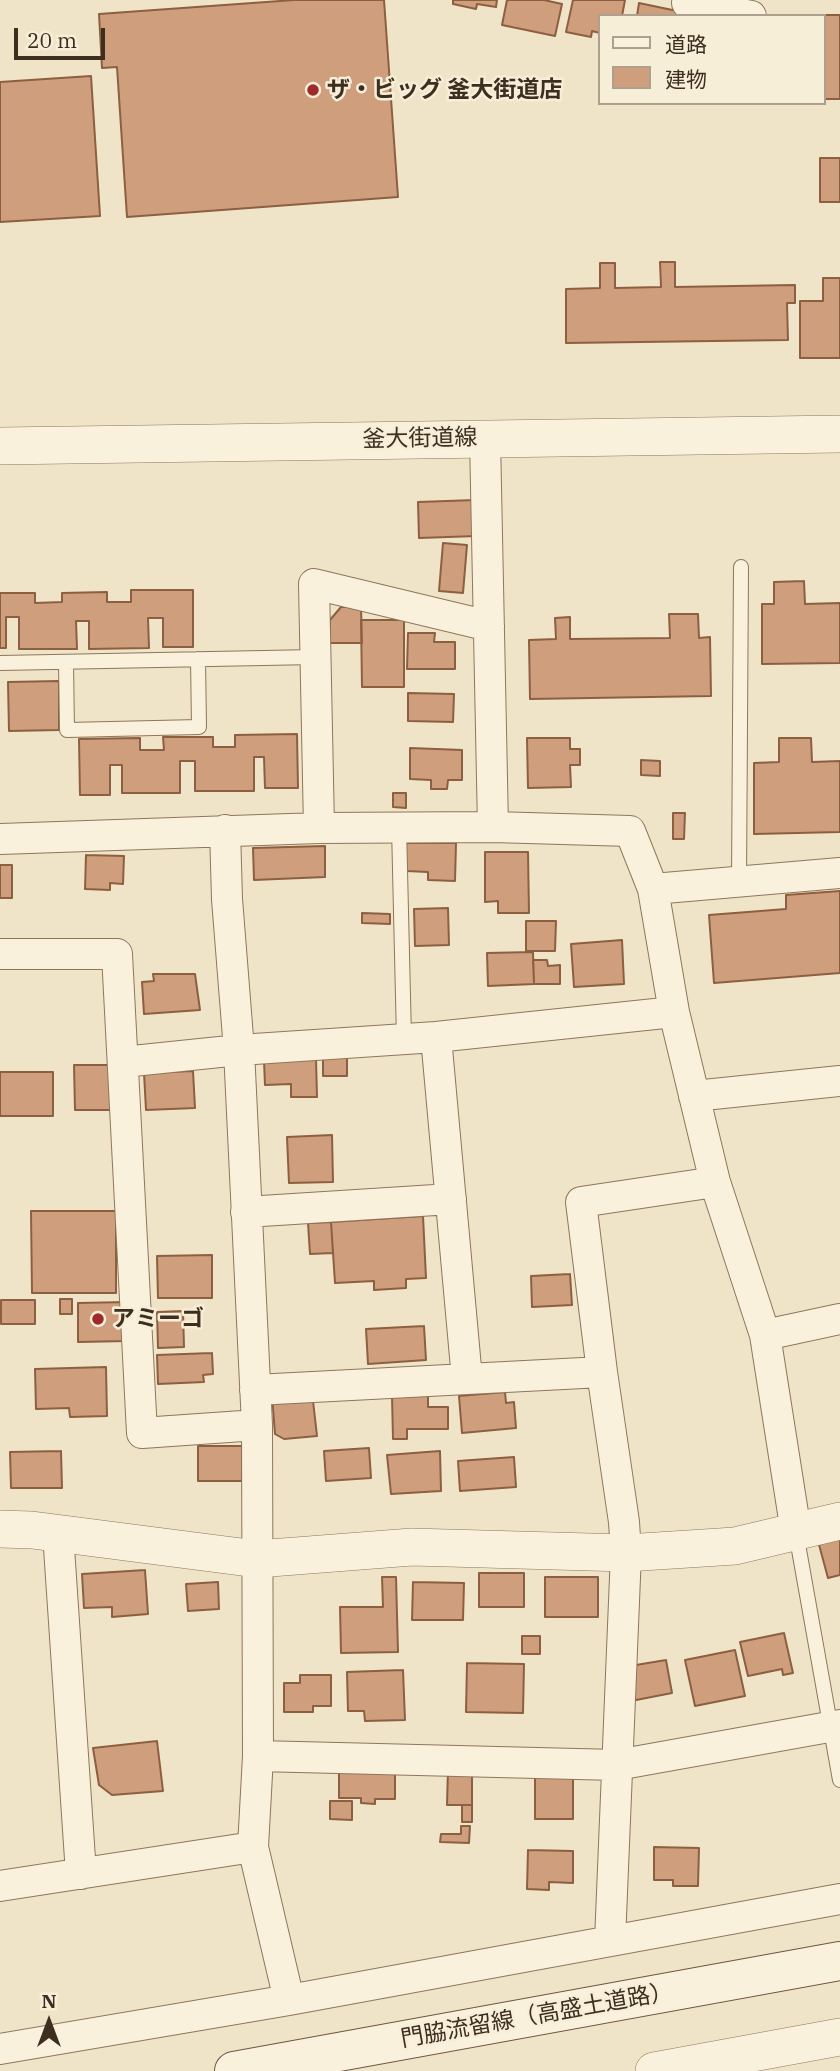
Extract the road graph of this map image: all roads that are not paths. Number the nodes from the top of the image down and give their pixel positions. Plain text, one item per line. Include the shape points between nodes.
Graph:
1 (683, 1) edge
2 (742, 14) edge
3 (840, 434) edge
4 (485, 438) junction
5 (0, 446) edge
6 (741, 567) dead end
7 (489, 626) junction
8 (316, 657) junction
9 (198, 659) junction
10 (66, 662) junction
11 (0, 663) edge
12 (399, 827) junction
13 (493, 827) junction
14 (319, 828) junction
15 (225, 831) junction
16 (0, 839) edge
17 (840, 873) edge
18 (739, 882) junction
19 (653, 889) junction
20 (0, 954) edge
21 (674, 1012) junction
22 (436, 1037) junction
23 (404, 1039) junction
24 (239, 1050) junction
25 (123, 1062) junction
26 (840, 1081) edge
27 (694, 1096) junction
28 (715, 1182) junction
29 (451, 1199) junction
30 (246, 1212) junction
31 (840, 1319) edge
32 (765, 1335) junction
33 (601, 1373) junction
34 (467, 1379) junction
35 (255, 1390) junction
36 (257, 1425) junction
37 (840, 1521) edge
38 (0, 1529) edge
39 (796, 1532) junction
40 (58, 1533) junction
41 (626, 1553) junction
42 (257, 1559) junction
43 (835, 1726) edge
44 (258, 1756) junction
45 (617, 1765) junction
46 (840, 1780) edge
47 (253, 1847) junction
48 (81, 1874) junction
49 (0, 1886) edge
50 (840, 1899) edge
51 (610, 1941) junction
52 (840, 1961) edge
53 (289, 2000) junction
54 (840, 2037) edge
55 (0, 2049) edge
56 (234, 2071) edge
57 (654, 2071) edge

1 - 2 street
3 - 4 street, 釜大街道線
4 - 5 street, 釜大街道線
4 - 7 street
6 - 18 lane
7 - 8 street via 314,584
7 - 13 street
8 - 9 lane
8 - 14 street
9 - 10 lane
9 - 10 lane via 199,726 67,730
10 - 11 lane
12 - 13 street
12 - 14 street
12 - 23 lane
13 - 19 street via 630,831
14 - 15 street
15 - 16 street
15 - 24 street
17 - 18 street
18 - 19 street
19 - 21 street
20 - 25 street via 117,954
21 - 22 street
21 - 27 street
22 - 23 street
22 - 29 street
23 - 24 street
24 - 25 street
24 - 30 street
25 - 36 street via 142,1433
26 - 27 street
27 - 28 street
28 - 32 street
28 - 33 street via 581,1202
29 - 30 street
29 - 34 street
30 - 35 street
31 - 32 street
32 - 39 street
33 - 34 street
33 - 41 street
34 - 35 street
35 - 36 street
36 - 42 street
37 - 39 street
38 - 40 street
39 - 41 street via 736,1546
39 - 43 lane
40 - 42 street
40 - 48 street
41 - 42 street via 412,1547
41 - 45 street
42 - 44 street
43 - 45 street
43 - 46 lane
44 - 45 street
44 - 47 street
45 - 51 street
47 - 48 street
47 - 53 street
48 - 49 street
50 - 51 street
51 - 53 street
52 - 56 main road, 門脇流留線（高盛土道路）
53 - 55 street
54 - 57 street

